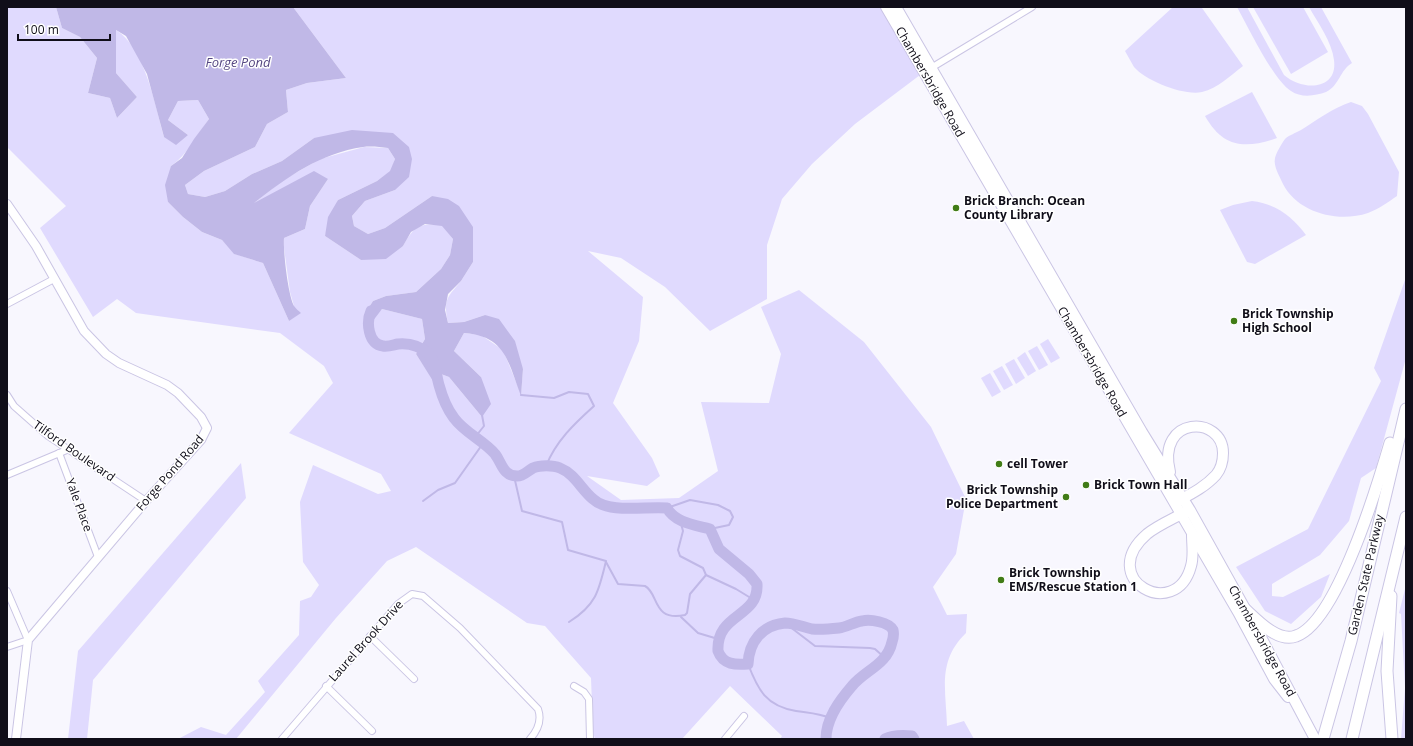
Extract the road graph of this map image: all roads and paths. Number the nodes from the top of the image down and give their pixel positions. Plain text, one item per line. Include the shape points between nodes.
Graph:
1 (886, 7) edge
2 (896, 7) edge
3 (1032, 7) edge
4 (931, 68) junction
5 (7, 204) edge
6 (54, 279) junction
7 (7, 304) edge
8 (7, 395) edge
9 (1406, 409) edge
10 (1402, 423) junction
11 (69, 449) junction
12 (60, 453) junction
13 (7, 475) edge
14 (1174, 484) junction
15 (146, 501) junction
16 (1178, 501) junction
17 (1185, 512) junction
18 (1406, 517) edge
19 (1192, 535) junction
20 (98, 557) junction
21 (1392, 571) junction
22 (7, 591) edge
23 (1245, 609) junction
24 (370, 636) junction
25 (28, 640) junction
26 (7, 647) edge
27 (414, 679) dead end
28 (326, 686) junction
29 (574, 686) dead end
30 (1301, 715) junction
31 (744, 716) dead end
32 (372, 730) dead end
33 (16, 739) edge
34 (284, 739) edge
35 (530, 739) edge
36 (590, 739) edge
37 (725, 739) edge
38 (1315, 739) edge
39 (1323, 739) edge
40 (1352, 739) edge
41 (1392, 739) edge

1 - 16 main road, Chambersbridge Road
2 - 4 main road, Chambersbridge Road
3 - 4 street
4 - 14 main road, Chambersbridge Road
5 - 6 street, Forge Pond Road via 36,246
6 - 7 street
6 - 15 street, Forge Pond Road via 84,331 95,343 119,362 167,385 205,422 207,428 202,440
8 - 11 street, Tilford Boulevard via 14,406 30,421
9 - 10 highway, Garden State Parkway
10 - 23 highway via 1392,435 1365,522 1332,599 1317,620 1296,637 1283,636 1269,629
10 - 39 highway, Garden State Parkway via 1351,641
11 - 12 street
11 - 15 street, Tilford Boulevard
12 - 13 street
12 - 20 street, Yale Place
14 - 16 main road, Chambersbridge Road
14 - 16 main road via 1167,454 1170,441 1184,428 1192,426 1214,432 1223,450 1221,468 1206,485
15 - 20 street, Forge Pond Road
16 - 17 main road, Chambersbridge Road
17 - 19 main road, Chambersbridge Road
17 - 19 main road via 1147,534 1138,545 1131,558 1130,572 1136,583 1153,592 1175,589 1185,579 1191,565
17 - 23 main road, Chambersbridge Road
18 - 21 highway, Garden State Parkway
19 - 30 main road, Chambersbridge Road via 1274,679
20 - 25 street, Forge Pond Road
21 - 40 highway, Garden State Parkway
21 - 41 highway via 1387,671
22 - 25 street
23 - 30 main road, Chambersbridge Road via 1286,682
24 - 27 street
24 - 28 street, Laurel Brook Drive
24 - 35 street, Laurel Brook Drive via 406,597 412,594 423,596 460,628 538,709 540,717 537,731
25 - 26 street
25 - 33 street
28 - 32 street
28 - 34 street, Laurel Brook Drive
29 - 36 street via 584,692 589,699
30 - 38 main road, Chambersbridge Road
31 - 37 street

